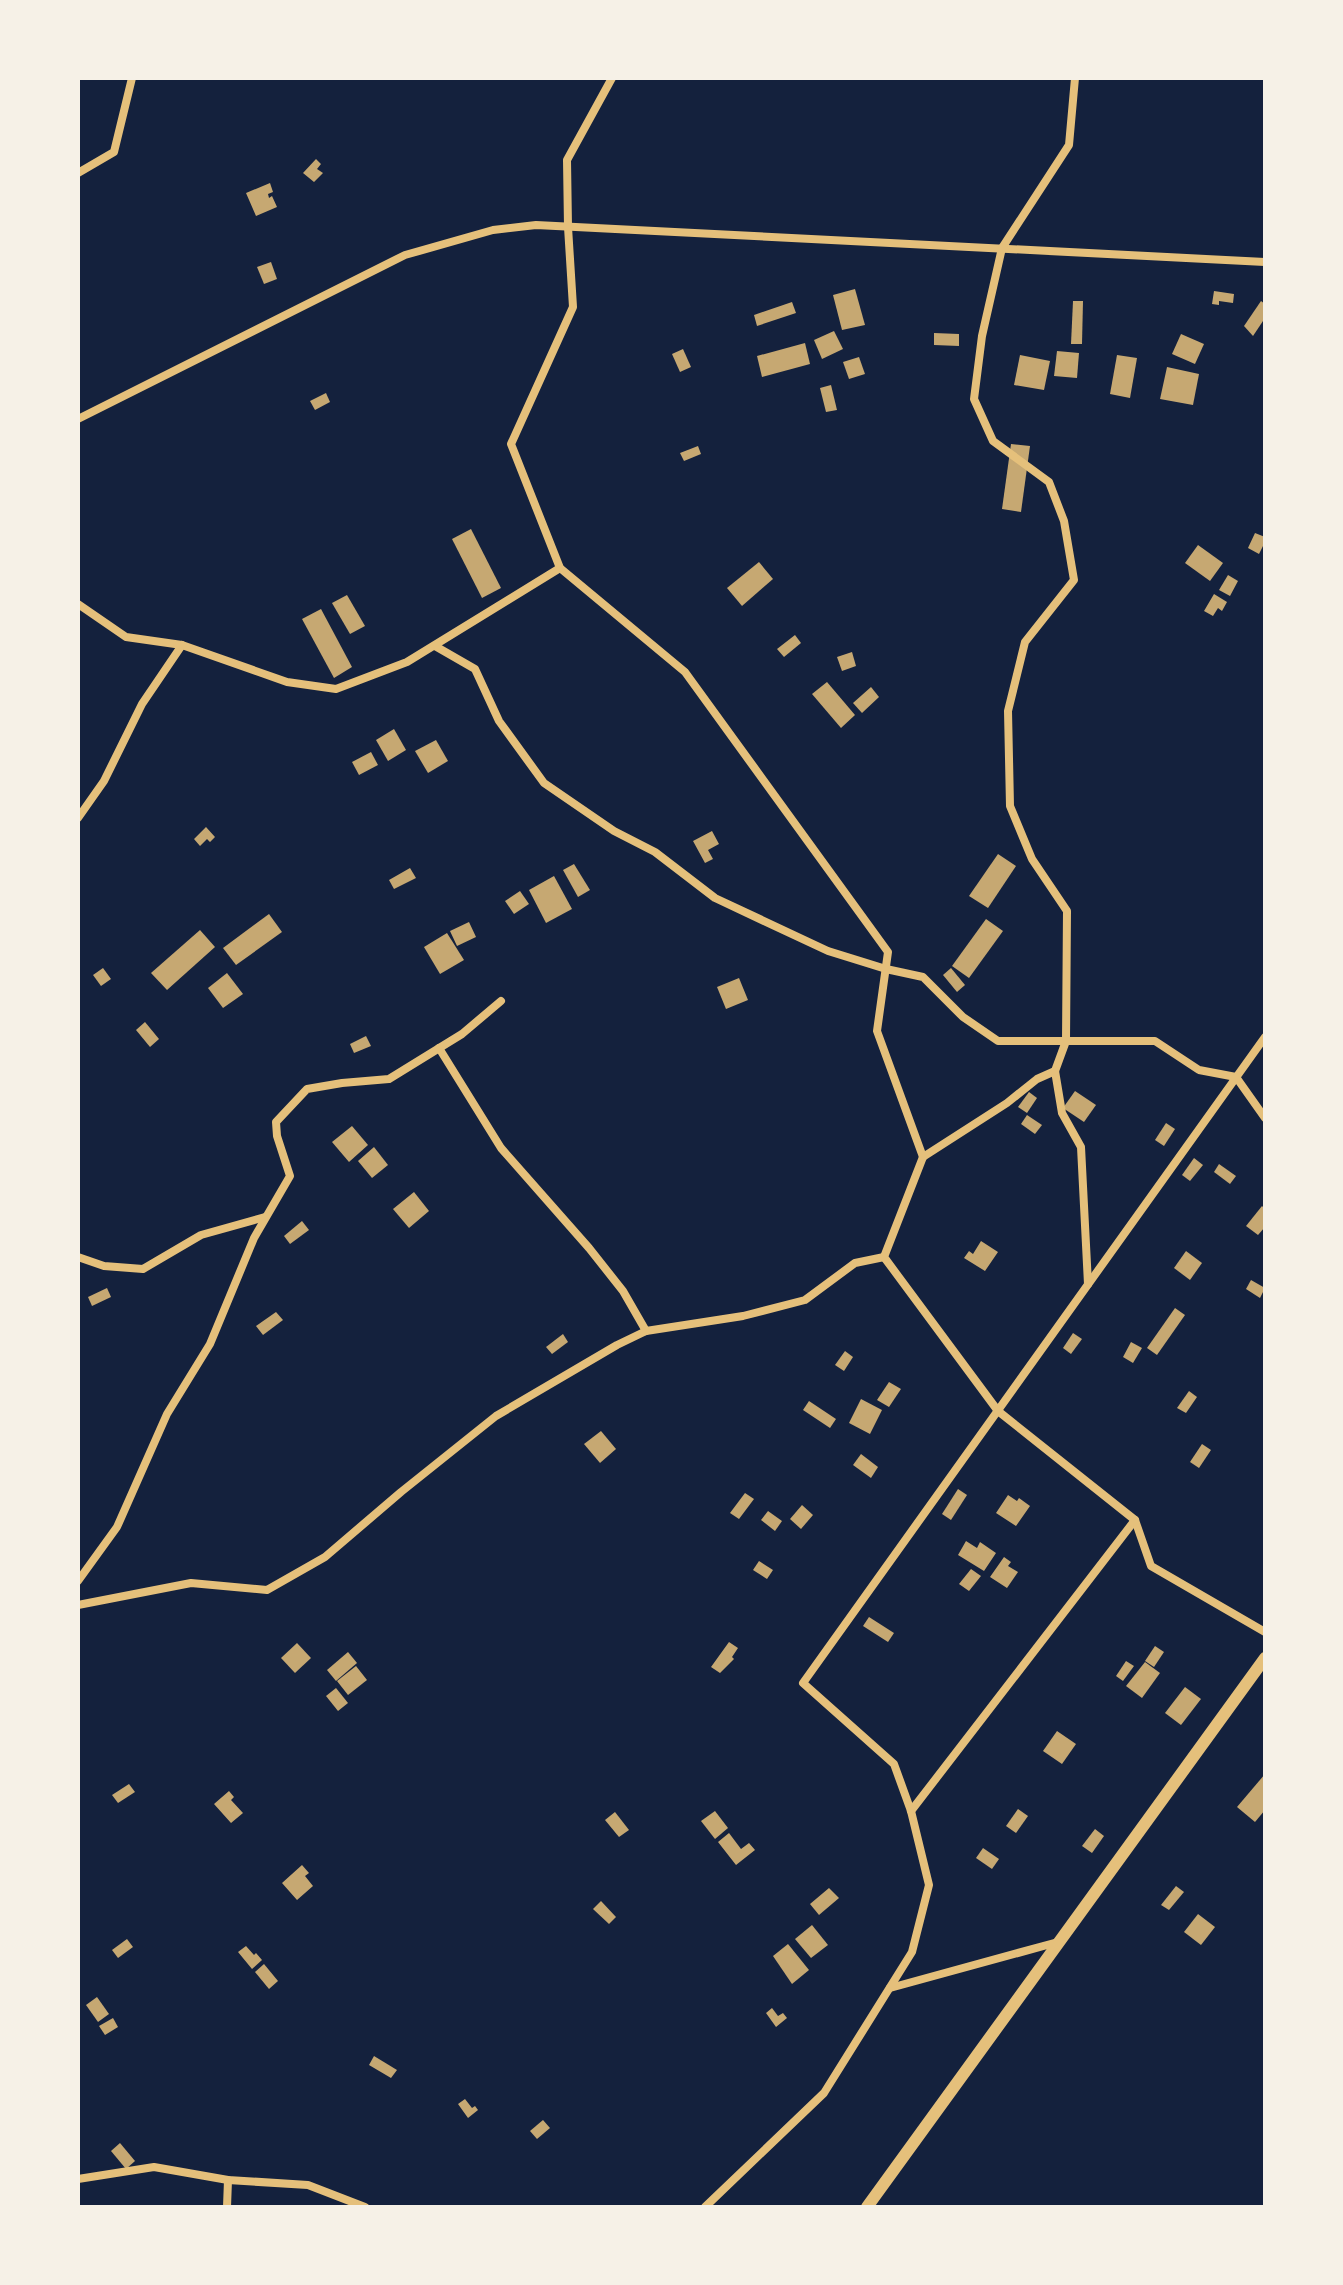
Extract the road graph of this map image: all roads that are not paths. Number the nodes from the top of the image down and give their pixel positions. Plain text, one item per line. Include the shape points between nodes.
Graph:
1 (132, 78) edge
2 (612, 78) edge
3 (1075, 78) edge
4 (78, 173) edge
5 (568, 227) junction
6 (1002, 248) junction
7 (1265, 262) edge
8 (78, 419) edge
9 (560, 568) junction
10 (78, 604) edge
11 (182, 645) junction
12 (435, 646) junction
13 (78, 818) edge
14 (886, 969) junction
15 (501, 1001) dead end
16 (1265, 1037) edge
17 (1066, 1041) junction
18 (439, 1048) junction
19 (1055, 1071) junction
20 (1236, 1077) junction
21 (1265, 1118) edge
22 (923, 1157) junction
23 (266, 1217) junction
24 (78, 1257) edge
25 (884, 1257) junction
26 (1088, 1285) junction
27 (646, 1331) junction
28 (998, 1411) junction
29 (1135, 1520) junction
30 (78, 1581) edge
31 (78, 1605) edge
32 (1265, 1632) edge
33 (1265, 1658) edge
34 (911, 1811) junction
35 (1060, 1942) junction
36 (890, 1989) junction
37 (78, 2179) edge
38 (228, 2180) junction
39 (227, 2207) edge
40 (365, 2207) edge
41 (705, 2207) edge
42 (867, 2207) edge

1 - 4 street via 114,152
2 - 5 street via 567,160
3 - 6 street via 1069,145
5 - 6 street
5 - 8 street via 493,230 405,255
5 - 9 street via 573,307 511,444
6 - 7 street
6 - 17 street via 974,399 993,441 1049,482 1064,521 1074,580 1025,642 1008,711 1010,806 1032,859 1067,911
9 - 12 street
9 - 14 street via 685,672 888,952
10 - 11 street via 126,637
11 - 12 street via 287,682 336,689
11 - 13 street
12 - 14 street via 475,669 499,721 544,783 655,852 715,898 828,951
14 - 17 street via 923,977 963,1017 998,1041
14 - 22 street via 877,1031
15 - 18 street
16 - 20 street
17 - 19 street
17 - 20 street via 1155,1041 1199,1070
18 - 23 street via 389,1079 307,1089 276,1122 290,1176
18 - 27 street via 501,1148 589,1248
19 - 22 street
19 - 26 street via 1062,1113 1081,1147
20 - 21 street
20 - 26 street
22 - 25 street
23 - 24 street via 201,1235 143,1269 104,1266
23 - 30 street via 210,1344 167,1414 117,1527
25 - 27 street via 855,1263 805,1300
25 - 28 street
26 - 28 street
27 - 31 street via 496,1416 325,1557 267,1590 191,1583
28 - 29 street
28 - 34 street via 803,1683 894,1764
29 - 32 street via 1151,1566
29 - 34 street
33 - 35 street
34 - 36 street via 929,1885 912,1952
35 - 36 street
35 - 42 street
36 - 41 street via 824,2093
37 - 38 street via 154,2167
38 - 39 street
38 - 40 street via 308,2185

